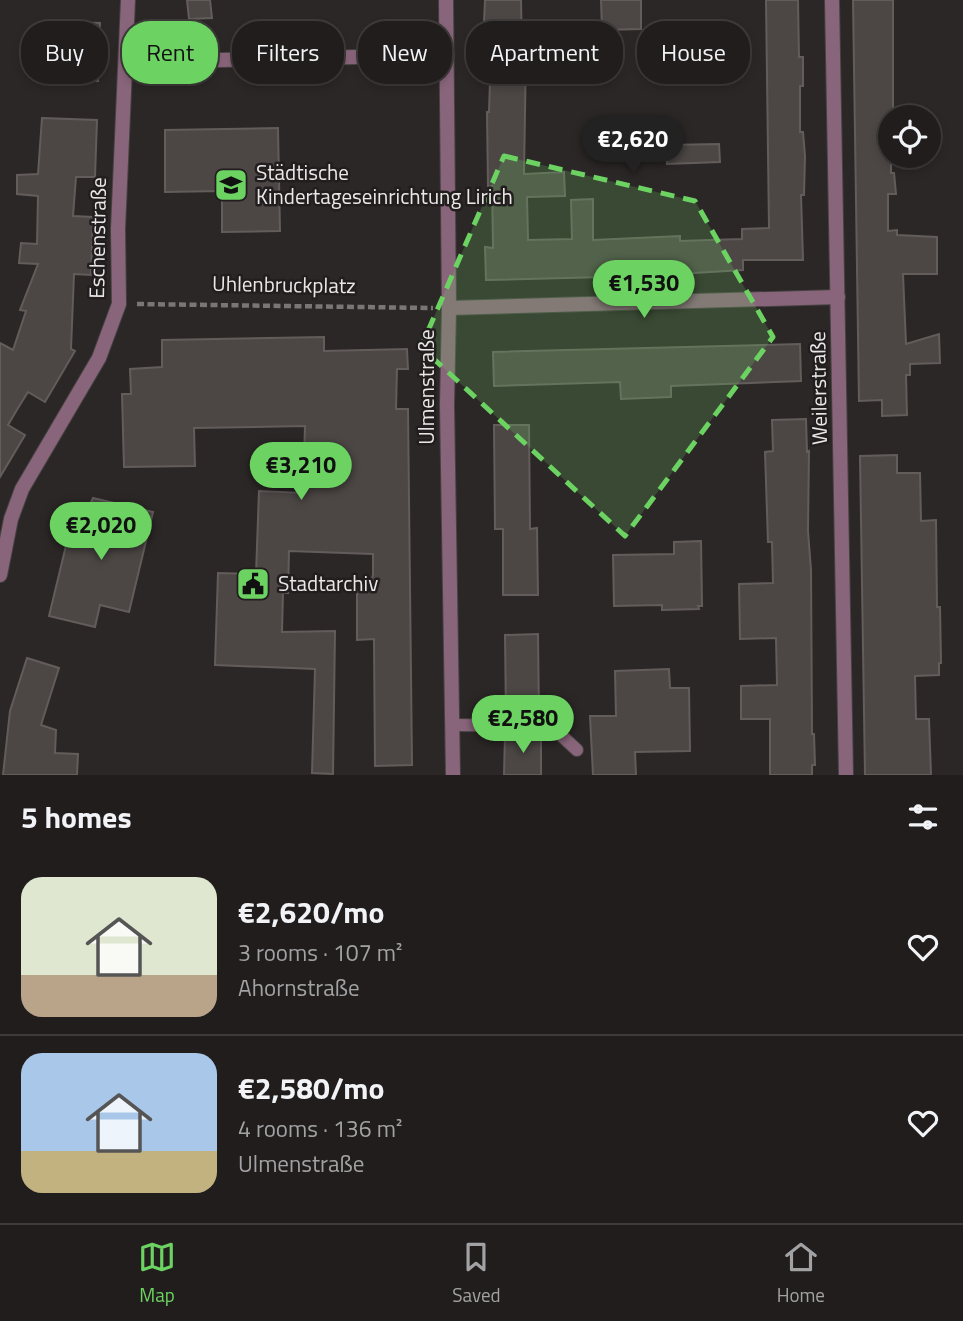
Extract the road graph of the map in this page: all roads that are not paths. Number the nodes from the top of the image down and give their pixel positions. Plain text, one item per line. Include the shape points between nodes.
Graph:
1 (128, 0) edge
2 (446, 0) edge
3 (832, 0) edge
4 (127, 21) edge
5 (446, 21) edge
6 (358, 57) edge
7 (218, 60) edge
8 (124, 84) edge
9 (447, 84) edge
10 (838, 297) junction
11 (449, 308) junction
12 (0, 575) edge
13 (453, 725) junction
14 (577, 750) dead end
15 (453, 775) edge
16 (846, 775) edge

1 - 4 street, Eschenstraße
2 - 5 street, Ulmenstraße
3 - 10 street, Weilerstraße
6 - 7 street
8 - 12 street, Eschenstraße via 116,318 99,358 22,488
9 - 11 street, Ulmenstraße
10 - 11 street
10 - 16 street, Weilerstraße
11 - 13 street, Ulmenstraße
13 - 14 lane via 551,726
13 - 15 street, Ulmenstraße

